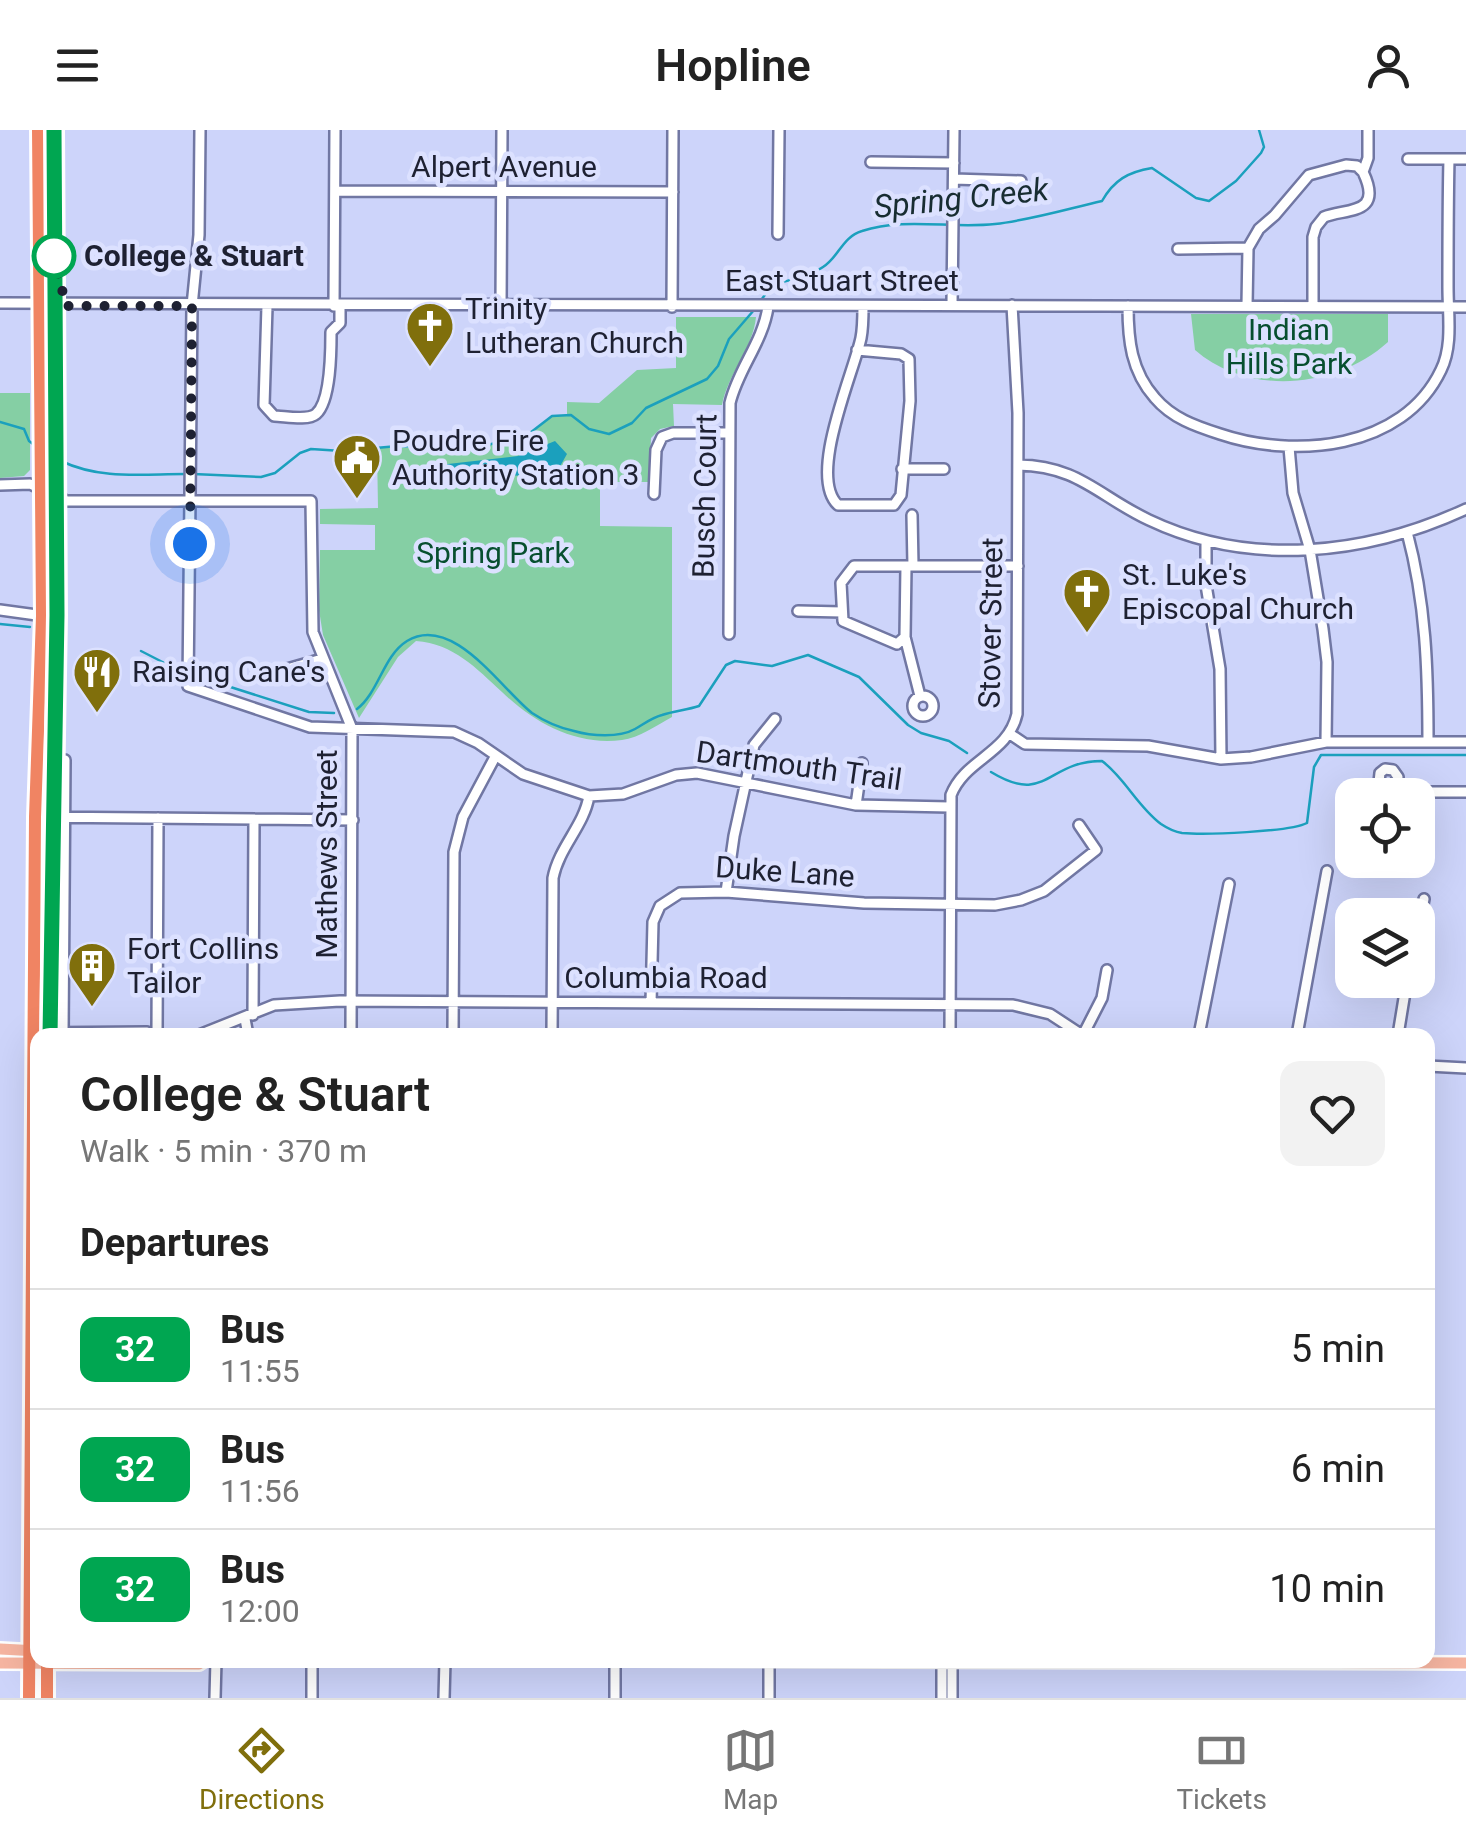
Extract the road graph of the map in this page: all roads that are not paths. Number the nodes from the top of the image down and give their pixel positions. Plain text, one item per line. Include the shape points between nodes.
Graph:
1 (38, 130) edge
2 (54, 130) edge
3 (200, 130) edge
4 (335, 130) edge
5 (502, 130) edge
6 (673, 130) edge
7 (779, 130) edge
8 (954, 130) edge
9 (1368, 130) edge
10 (1408, 159) dead end
11 (1448, 159) junction
12 (1466, 159) edge
13 (871, 162) dead end
14 (954, 163) junction
15 (1363, 172) junction
16 (954, 179) junction
17 (1020, 181) dead end
18 (335, 191) junction
19 (502, 192) junction
20 (673, 192) junction
21 (778, 234) dead end
22 (1248, 248) junction
23 (1178, 249) dead end
24 (0, 303) edge
25 (39, 304) junction
26 (54, 305) junction
27 (952, 305) junction
28 (1012, 305) junction
29 (192, 306) junction
30 (267, 306) junction
31 (337, 306) junction
32 (501, 306) junction
33 (672, 306) junction
34 (767, 306) junction
35 (863, 306) junction
36 (1128, 306) junction
37 (1247, 306) junction
38 (1313, 306) junction
39 (1448, 306) junction
40 (1466, 306) edge
41 (857, 350) junction
42 (729, 433) junction
43 (1290, 446) junction
44 (1018, 465) junction
45 (902, 469) junction
46 (944, 469) dead end
47 (0, 485) edge
48 (40, 487) junction
49 (654, 494) dead end
50 (55, 497) junction
51 (190, 501) junction
52 (1466, 509) edge
53 (912, 515) dead end
54 (1407, 532) junction
55 (1206, 540) junction
56 (1310, 550) junction
57 (910, 566) junction
58 (1018, 566) junction
59 (0, 610) edge
60 (798, 611) dead end
61 (842, 612) junction
62 (49, 616) junction
63 (729, 634) dead end
64 (905, 637) junction
65 (322, 658) junction
66 (287, 669) dead end
67 (920, 696) dead end
68 (775, 719) dead end
69 (352, 728) junction
70 (1010, 734) junction
71 (1326, 742) junction
72 (1428, 742) junction
73 (1466, 742) edge
74 (495, 757) junction
75 (1221, 759) junction
76 (862, 763) dead end
77 (746, 783) junction
78 (1435, 792) edge
79 (1466, 792) edge
80 (588, 796) junction
81 (856, 804) junction
82 (949, 807) junction
83 (35, 817) junction
84 (58, 817) junction
85 (158, 818) junction
86 (254, 819) junction
87 (353, 820) junction
88 (1079, 825) dead end
89 (1327, 870) dead end
90 (1229, 884) dead end
91 (726, 892) junction
92 (950, 904) junction
93 (1107, 970) dead end
94 (1405, 998) edge
95 (352, 1002) junction
96 (453, 1002) junction
97 (552, 1003) junction
98 (651, 1003) junction
99 (950, 1004) junction
100 (249, 1017) junction
101 (34, 1028) edge
102 (56, 1028) edge
103 (155, 1028) edge
104 (218, 1028) edge
105 (248, 1028) edge
106 (351, 1028) edge
107 (453, 1028) edge
108 (552, 1028) edge
109 (950, 1028) edge
110 (1072, 1028) edge
111 (1087, 1028) edge
112 (1199, 1028) edge
113 (1299, 1028) edge
114 (1399, 1028) edge
115 (1435, 1066) edge
116 (1466, 1068) edge
117 (0, 1649) edge
118 (30, 1655) edge
119 (30, 1655) edge
120 (0, 1663) edge
121 (1435, 1663) edge
122 (1466, 1663) edge
123 (30, 1668) edge
124 (47, 1668) edge
125 (216, 1668) edge
126 (312, 1668) edge
127 (444, 1668) edge
128 (615, 1668) edge
129 (769, 1668) edge
130 (946, 1668) edge
131 (948, 1668) edge
132 (29, 1698) edge
133 (47, 1698) edge
134 (215, 1698) edge
135 (312, 1698) edge
136 (444, 1698) edge
137 (614, 1698) edge
138 (769, 1698) edge
139 (942, 1698) edge
140 (952, 1698) edge

1 - 25 highway
2 - 26 highway
3 - 29 street
4 - 18 street
5 - 19 street
6 - 20 street
7 - 21 street
8 - 14 street
9 - 15 street
10 - 11 street
11 - 12 street
11 - 39 street
13 - 14 street
14 - 16 street
15 - 22 street via 1346,165 1305,178
15 - 38 street via 1368,185 1361,208 1330,214 1316,227
16 - 17 street
16 - 27 street
18 - 19 street, Alpert Avenue
18 - 31 street
19 - 20 street, Alpert Avenue
19 - 32 street
20 - 33 street
22 - 23 street
22 - 37 street
24 - 25 street, East Stuart Street
25 - 26 street, East Stuart Street
25 - 48 highway
26 - 29 street, East Stuart Street
26 - 50 highway
27 - 28 street, East Stuart Street
27 - 35 street, East Stuart Street
28 - 36 street, East Stuart Street
28 - 44 street, Stover Street
29 - 30 street, East Stuart Street
29 - 51 street
30 - 31 street, East Stuart Street
30 - 31 street via 264,405 274,416 318,412 330,374 331,332 340,323
31 - 32 street, East Stuart Street
32 - 33 street, East Stuart Street
33 - 34 street, East Stuart Street
34 - 35 street, East Stuart Street
34 - 42 street, Busch Court via 764,329 732,394
35 - 41 street
36 - 37 street, East Stuart Street
36 - 43 street via 1134,362 1160,403 1204,430
37 - 38 street, East Stuart Street
38 - 39 street, East Stuart Street
39 - 40 street, East Stuart Street
39 - 43 street via 1448,352 1417,405 1366,435
41 - 45 street via 909,359
41 - 45 street via 834,425 830,494 838,505 894,505
42 - 49 street via 662,436
42 - 63 street, Busch Court
43 - 56 street via 1292,494
44 - 55 street via 1069,473 1138,514
44 - 58 street, Stover Street
45 - 46 street
47 - 48 street
48 - 50 street
48 - 62 highway
50 - 51 street
50 - 62 highway
51 - 65 street, Mathews Street via 311,501 311,618
51 - 69 street, Dartmouth Trail via 188,686 291,723
52 - 54 street
53 - 57 street
54 - 56 street
54 - 72 street via 1425,617
55 - 56 street
55 - 75 street via 1220,669
56 - 71 street via 1326,662
57 - 58 street
57 - 61 street via 854,566 841,583
57 - 64 street
58 - 70 street, Stover Street via 1017,714
59 - 62 street
60 - 61 street
61 - 64 street via 842,621 890,644
62 - 83 highway
62 - 84 highway
64 - 67 street
65 - 66 street
65 - 69 street, Mathews Street
68 - 77 street via 754,745
69 - 74 street, Dartmouth Trail via 443,730 466,736
69 - 87 street, Mathews Street
70 - 75 street via 1026,744 1148,746
70 - 82 street, Stover Street via 962,774
71 - 72 street
71 - 75 street
72 - 73 street
74 - 80 street, Dartmouth Trail
74 - 96 street via 468,806 454,852
76 - 81 street
77 - 80 street, Dartmouth Trail via 686,773 623,794
77 - 81 street, Dartmouth Trail
77 - 91 street
78 - 79 street
80 - 97 street via 553,878
81 - 82 street, Dartmouth Trail
82 - 92 street
83 - 84 street
83 - 101 highway
84 - 85 street
84 - 102 highway
85 - 86 street
85 - 103 street
86 - 87 street
86 - 100 street
87 - 95 street, Mathews Street
88 - 92 street, Duke Lane via 1096,850 1056,884 1010,903
89 - 113 street
90 - 112 street
91 - 92 street, Duke Lane
91 - 98 street, Duke Lane via 680,893 660,906 652,929
92 - 99 street
93 - 111 street
94 - 114 street
95 - 96 street, Columbia Road
95 - 100 street, Columbia Road via 285,1003
95 - 106 street, Mathews Street
96 - 97 street, Columbia Road
96 - 107 street
97 - 98 street, Columbia Road
97 - 108 street
98 - 99 street, Columbia Road
99 - 109 street
99 - 110 street, Columbia Road via 1023,1006
100 - 104 street, Columbia Road
100 - 105 street
115 - 116 street
117 - 118 main road
119 - 120 main road
121 - 122 main road
123 - 132 highway
124 - 133 highway
125 - 134 street
126 - 135 street
127 - 136 street
128 - 137 street
129 - 138 street
130 - 139 street
131 - 140 street

